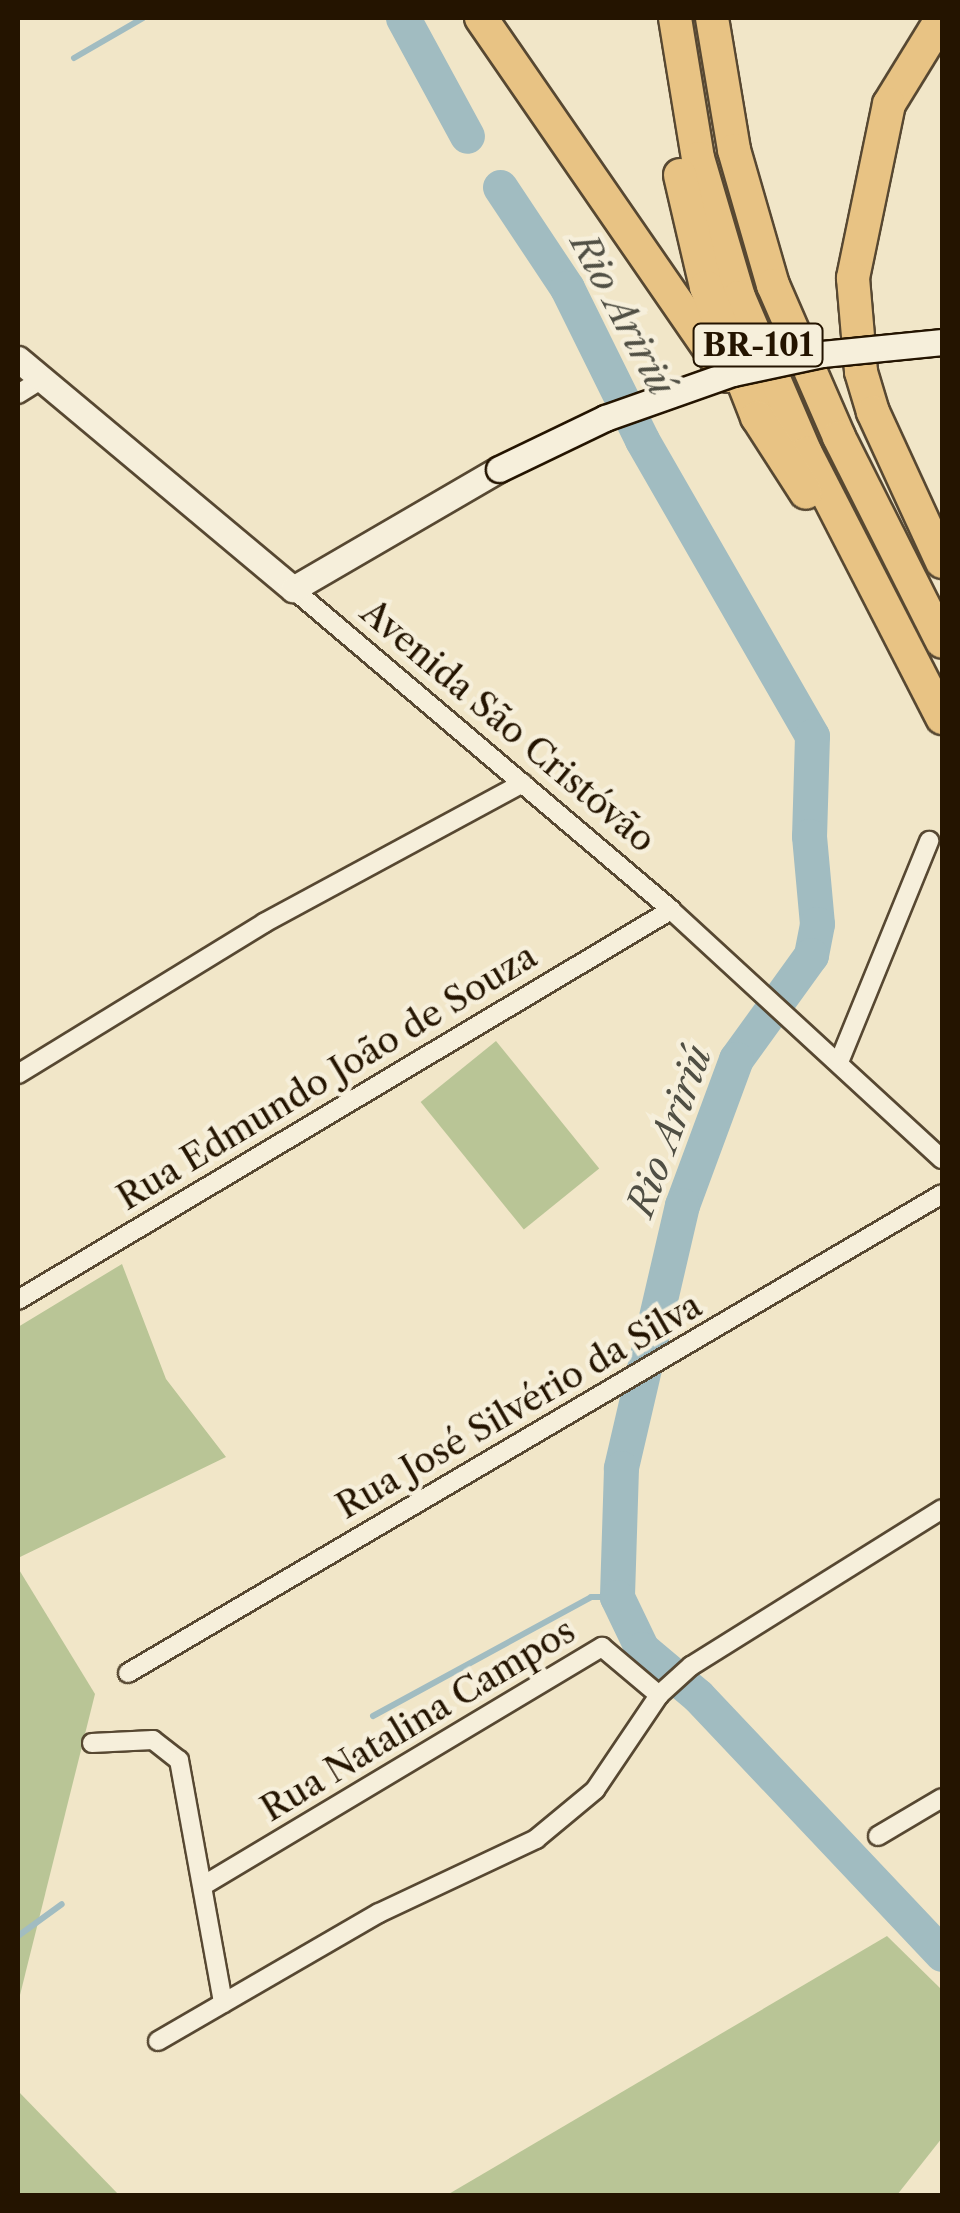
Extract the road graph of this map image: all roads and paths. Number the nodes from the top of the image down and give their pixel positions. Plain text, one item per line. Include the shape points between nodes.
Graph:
1 (482, 18) edge
2 (654, 18) edge
3 (675, 18) edge
4 (712, 18) edge
5 (942, 18) edge
6 (942, 342) edge
7 (18, 359) edge
8 (42, 379) junction
9 (18, 394) edge
10 (757, 417) junction
11 (942, 562) edge
12 (293, 589) junction
13 (942, 642) edge
14 (906, 649) junction
15 (942, 718) edge
16 (522, 784) junction
17 (929, 841) dead end
18 (670, 910) junction
19 (838, 1062) junction
20 (18, 1074) edge
21 (942, 1159) edge
22 (942, 1194) edge
23 (18, 1300) edge
24 (942, 1508) edge
25 (128, 1673) dead end
26 (663, 1690) junction
27 (92, 1742) dead end
28 (942, 1798) edge
29 (878, 1836) dead end
30 (204, 1885) junction
31 (223, 2003) junction
32 (158, 2042) dead end

1 - 10 highway
2 - 10 highway, BR-101 via 706,288
3 - 14 highway, BR-101 via 698,158 739,297 806,453
4 - 13 highway, BR-101 via 734,150 773,285 838,438
5 - 11 highway via 888,104 853,278 861,372 873,412
6 - 12 main road, bridge via 822,354 647,401 499,468
7 - 8 main road, Avenida São Cristóvão
8 - 9 street
8 - 12 main road, Avenida São Cristóvão
10 - 14 highway, BR-101
12 - 16 street, Avenida São Cristóvão
14 - 15 highway, BR-101
16 - 18 street, Avenida São Cristóvão
16 - 20 street via 248,932
17 - 19 street
18 - 19 street, Avenida São Cristóvão
18 - 23 street, Rua Edmundo João de Souza
19 - 21 street, Avenida São Cristóvão
22 - 25 street, Rua José Silvério da Silva
24 - 26 street
26 - 30 street, Rua Natalina Campos via 602,1646
26 - 31 street via 594,1790 536,1838 411,1896
27 - 30 street via 137,1738 171,1750 184,1772
28 - 29 street
30 - 31 street
31 - 32 street

